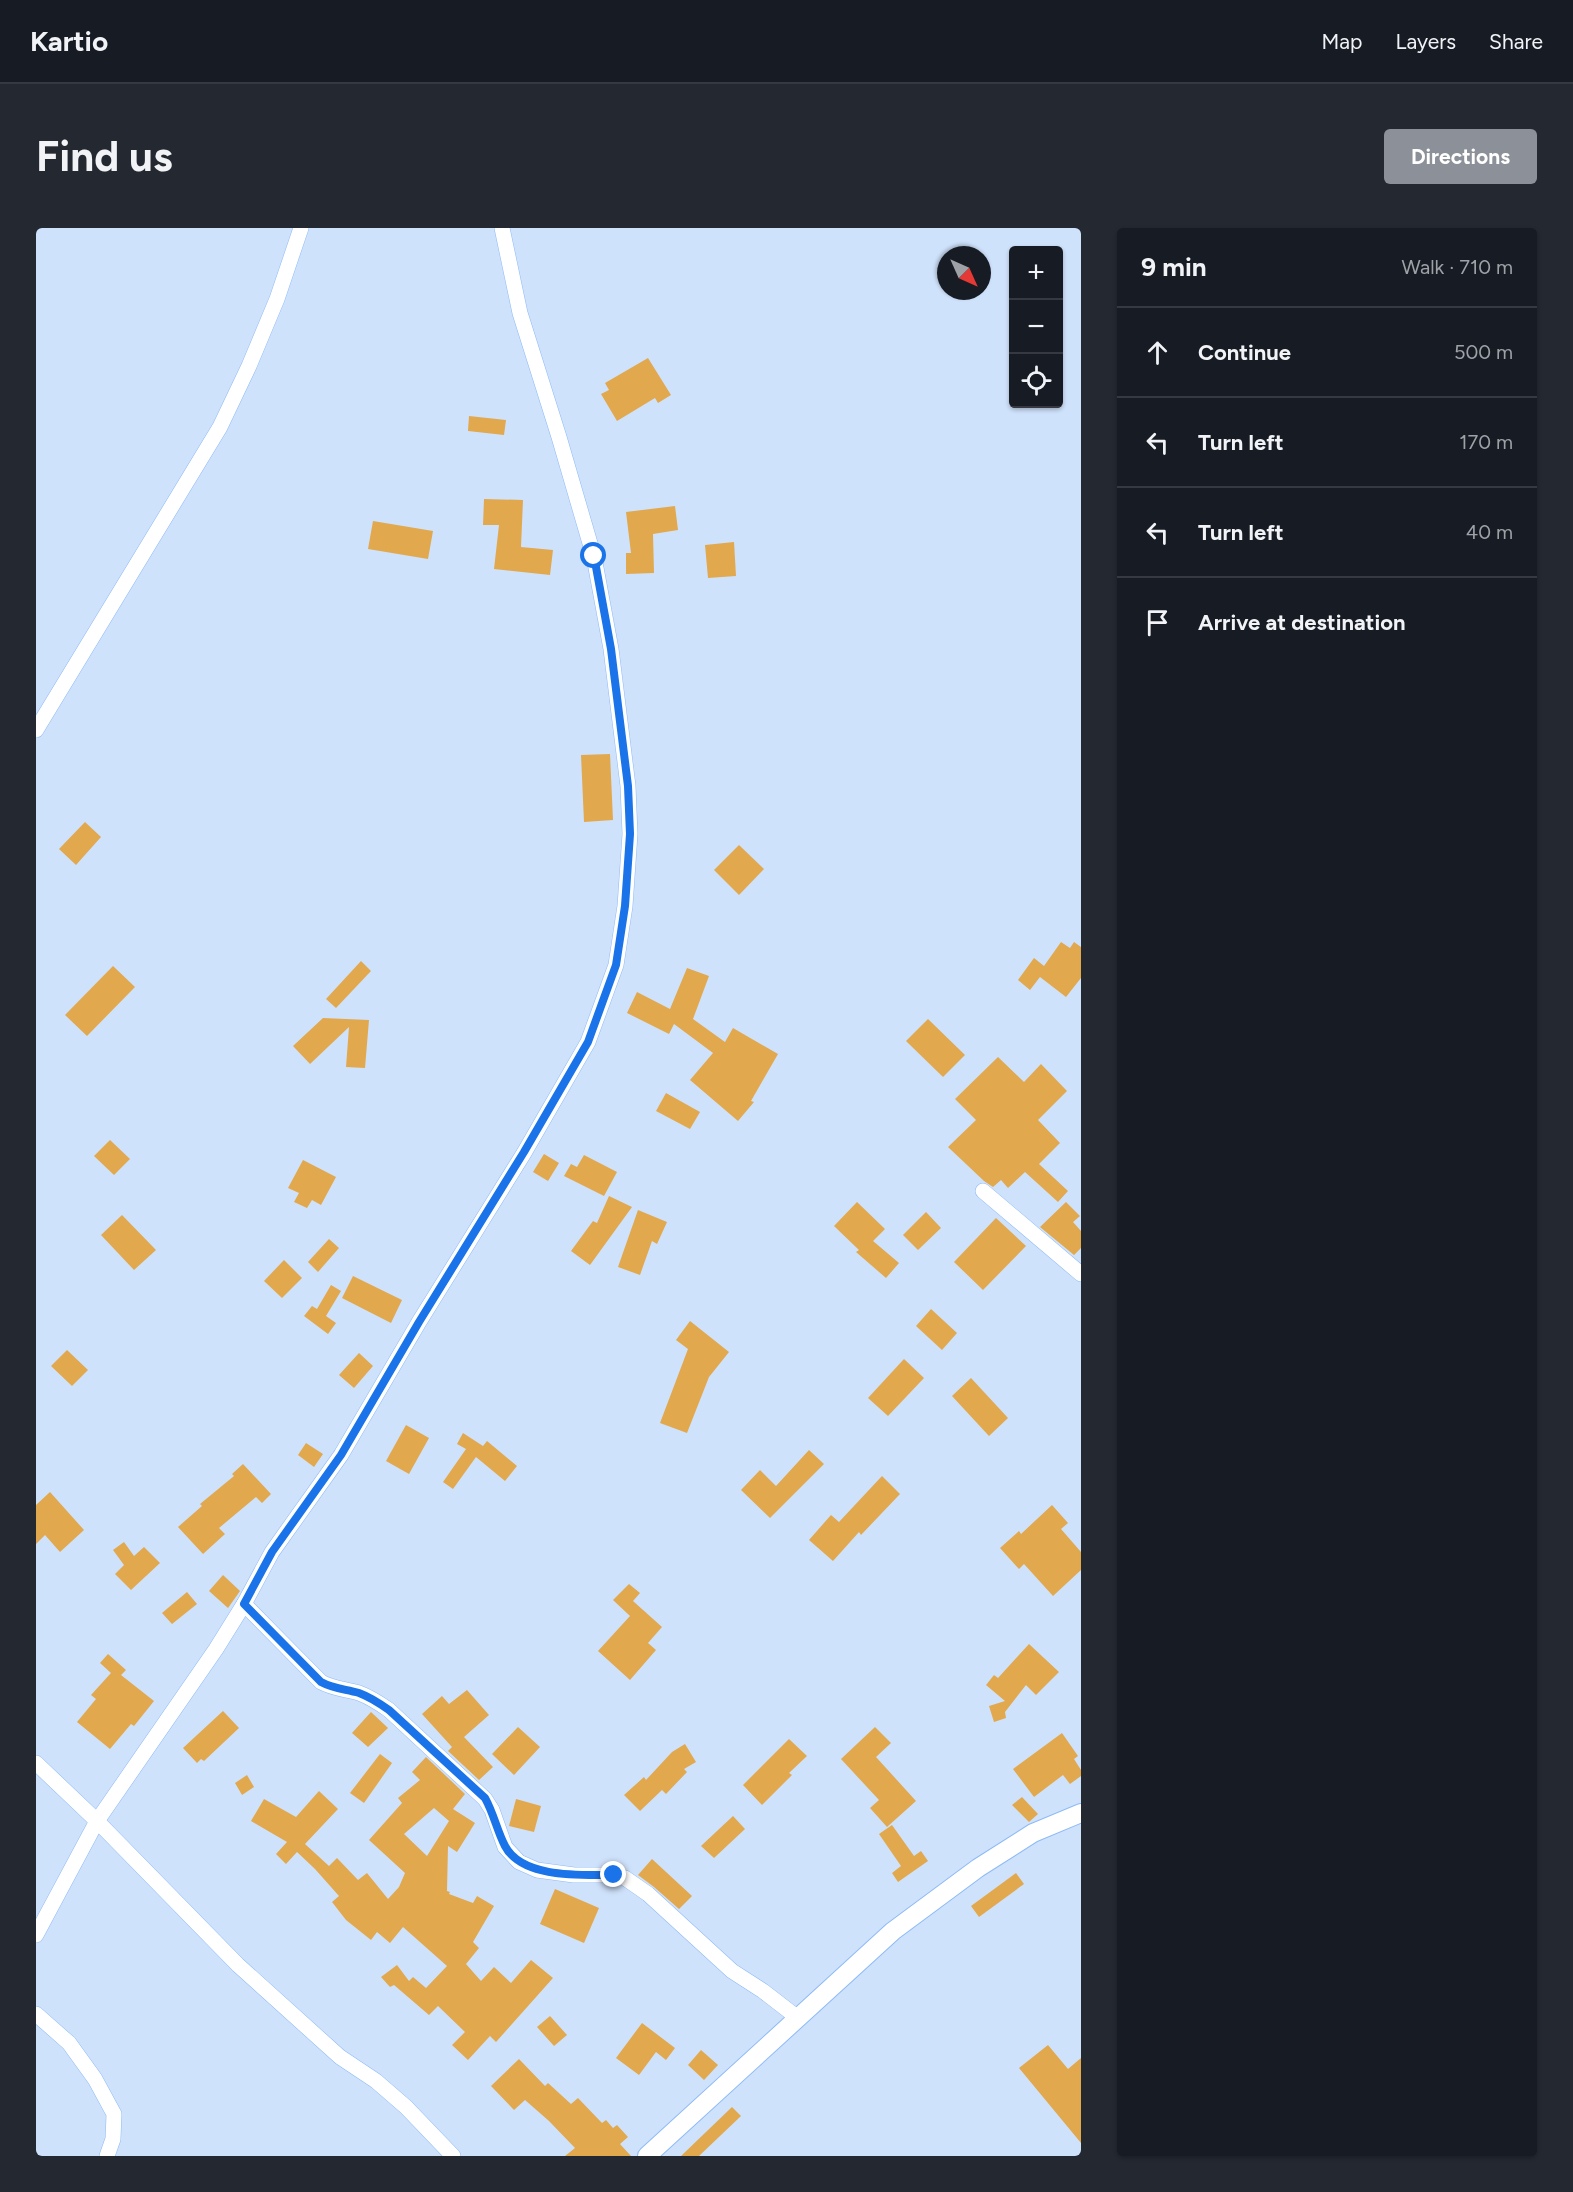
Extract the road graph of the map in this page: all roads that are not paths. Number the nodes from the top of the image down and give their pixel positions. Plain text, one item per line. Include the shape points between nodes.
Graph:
1 (301, 228) edge
2 (502, 228) edge
3 (36, 730) edge
4 (983, 1191) dead end
5 (1081, 1274) edge
6 (244, 1604) junction
7 (36, 1763) edge
8 (1081, 1813) edge
9 (97, 1821) junction
10 (36, 1935) edge
11 (36, 2014) edge
12 (798, 2018) junction
13 (107, 2156) edge
14 (453, 2156) edge
15 (647, 2156) edge

1 - 3 street via 273,308 220,427
2 - 6 street via 520,313 594,556 611,649 630,834 616,965 588,1042 524,1152 341,1455 272,1552
4 - 5 street
6 - 9 street
6 - 12 street via 321,1682 372,1699 389,1710 485,1798 505,1847 519,1863 574,1875 625,1878 648,1894 732,1971
7 - 9 street
8 - 12 street via 1033,1833 978,1868 893,1931
9 - 10 street
9 - 14 street via 238,1965 340,2057 376,2080
11 - 13 street via 69,2043 114,2114 113,2139
12 - 15 street

